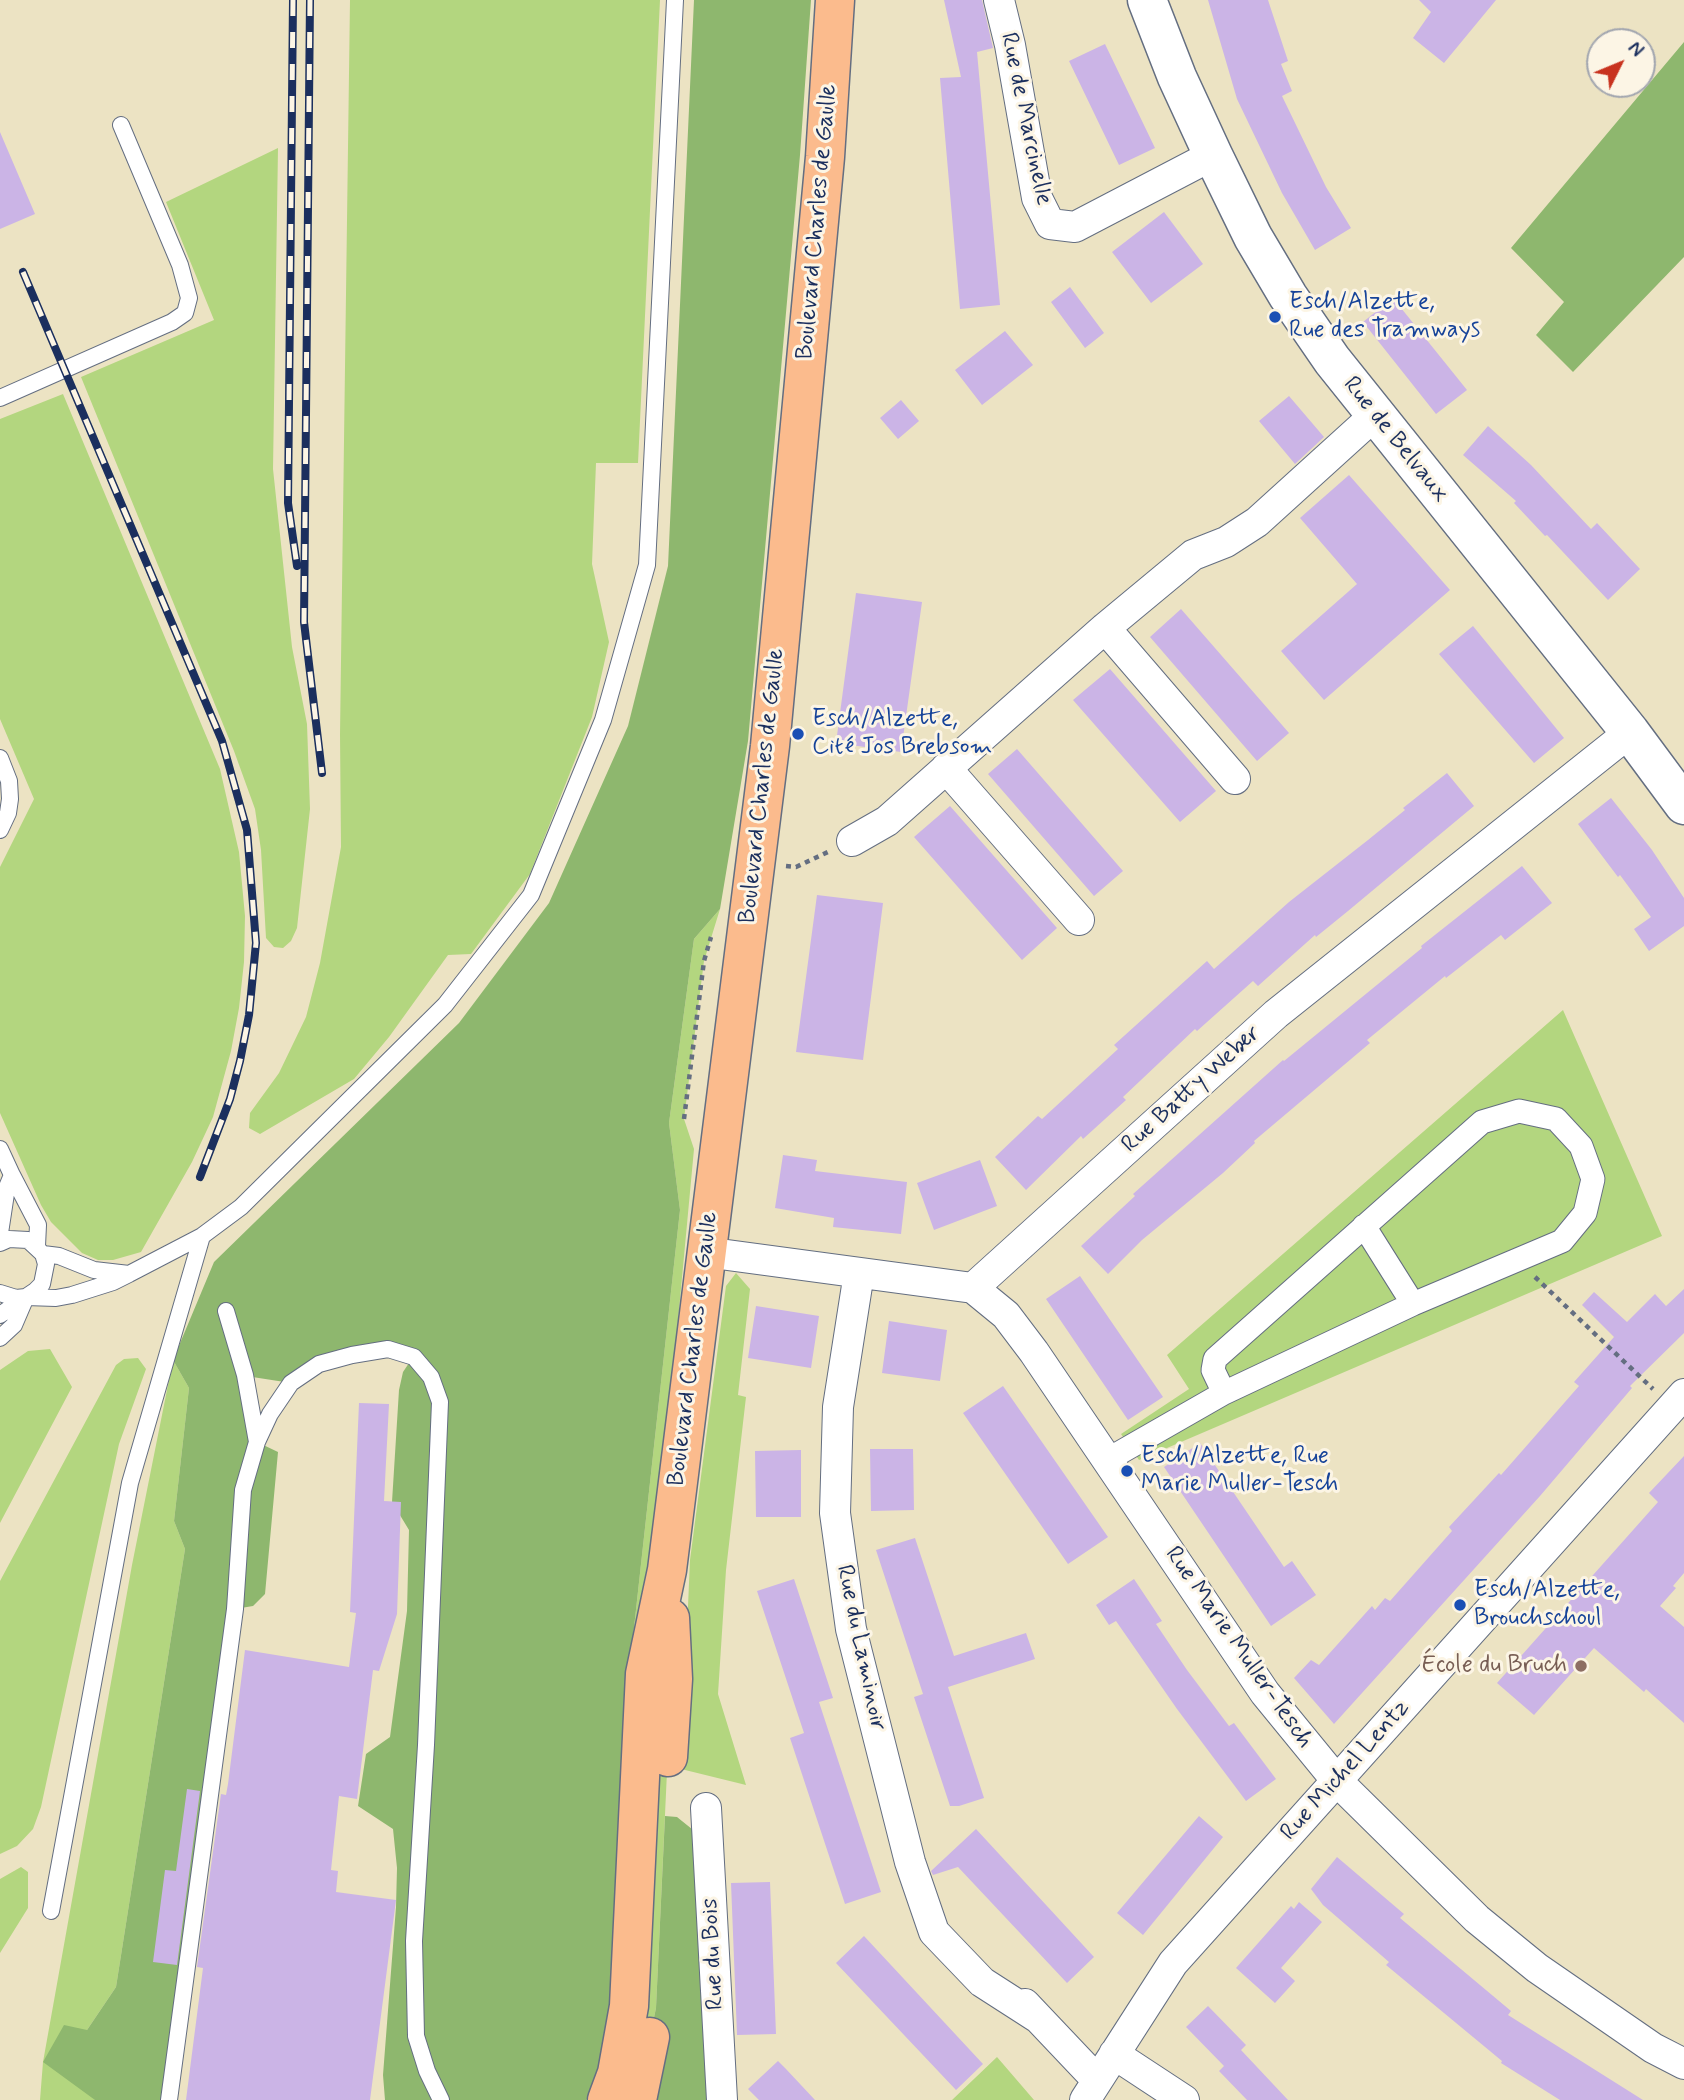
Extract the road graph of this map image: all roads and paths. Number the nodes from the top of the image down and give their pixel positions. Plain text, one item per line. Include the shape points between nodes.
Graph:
1 (675, 0) edge
2 (835, 0) edge
3 (999, 0) edge
4 (1147, 0) edge
5 (121, 125) dead end
6 (1213, 155) junction
7 (0, 398) edge
8 (1375, 415) junction
9 (1105, 628) junction
10 (1630, 732) junction
11 (0, 758) edge
12 (946, 768) junction
13 (1236, 779) dead end
14 (1684, 805) edge
15 (0, 830) edge
16 (852, 841) dead end
17 (1079, 920) dead end
18 (704, 961) dead end
19 (684, 1119) dead end
20 (0, 1149) edge
21 (12, 1175) junction
22 (1364, 1226) junction
23 (0, 1233) edge
24 (202, 1236) junction
25 (0, 1243) edge
26 (40, 1250) junction
27 (705, 1252) junction
28 (1518, 1262) junction
29 (859, 1273) junction
30 (129, 1274) junction
31 (973, 1288) junction
32 (0, 1293) edge
33 (26, 1297) junction
34 (1413, 1304) junction
35 (226, 1311) dead end
36 (0, 1315) edge
37 (0, 1338) edge
38 (1224, 1393) junction
39 (1678, 1401) edge
40 (257, 1442) junction
41 (1107, 1460) junction
42 (667, 1570) junction
43 (1337, 1781) junction
44 (706, 1808) dead end
45 (51, 1911) dead end
46 (1114, 2054) junction
47 (1684, 2064) edge
48 (1091, 2090) edge
49 (169, 2100) edge
50 (441, 2100) edge
51 (607, 2100) edge
52 (637, 2100) edge
53 (722, 2100) edge
54 (1184, 2100) edge

1 - 24 lane via 647,565 603,720 531,895 445,1005 241,1207
2 - 27 main road, Boulevard Charles de Gaulle via 825,157 770,746
3 - 6 street, Rue de Marcinelle via 1037,198 1050,224 1074,228
4 - 6 street, Rue de Belvaux
5 - 7 lane via 180,265 189,298 185,313
6 - 8 street, Rue de Belvaux via 1288,296
8 - 9 street via 1257,522 1226,542 1193,555
8 - 10 street, Rue de Belvaux
9 - 12 street
9 - 13 street
10 - 14 street, Rue de Belvaux
10 - 31 street, Rue Batty Weber via 1276,1014
11 - 15 lane via 10,799
12 - 16 street via 887,821
12 - 17 street
18 - 19 path
20 - 21 lane
21 - 23 lane
21 - 26 lane via 38,1225
22 - 28 street via 1482,1122 1518,1111 1556,1119 1581,1146 1593,1179 1585,1213 1562,1241
22 - 34 street
22 - 38 street via 1216,1359 1213,1370
24 - 30 lane
24 - 45 lane via 130,1483
25 - 26 lane via 19,1238
26 - 30 lane via 94,1270
26 - 33 lane via 46,1264 42,1284
27 - 29 street
27 - 42 main road, Boulevard Charles de Gaulle
28 - 34 street
28 - 39 path
29 - 31 street
29 - 48 street, Rue du Laminoir via 838,1407 835,1513 851,1629 910,1862 921,1894 1038,2018
30 - 33 lane via 72,1295
31 - 41 street, Rue Marie Muller-Tesch via 1006,1315
32 - 33 lane
33 - 36 lane
33 - 37 lane via 14,1325
34 - 38 street
35 - 40 lane via 245,1376
38 - 41 street
39 - 43 street, Rue Michel Lentz
40 - 49 lane via 243,1490 235,1609
40 - 50 lane via 291,1383 319,1364 352,1354 388,1349 414,1357 431,1377 440,1402 414,1941 416,2036
41 - 43 street, Rue Marie Muller-Tesch via 1265,1693
42 - 51 main road, Boulevard Charles de Gaulle via 645,1674 629,2007 617,2073
42 - 52 main road, Boulevard Charles de Gaulle via 673,1679 656,2008
43 - 46 street, Rue Michel Lentz via 1174,1963
43 - 47 street, Rue Marie Muller-Tesch via 1507,1944 1653,2048
44 - 53 street, Rue du Bois
46 - 48 street, Rue Michel Lentz
46 - 54 street

